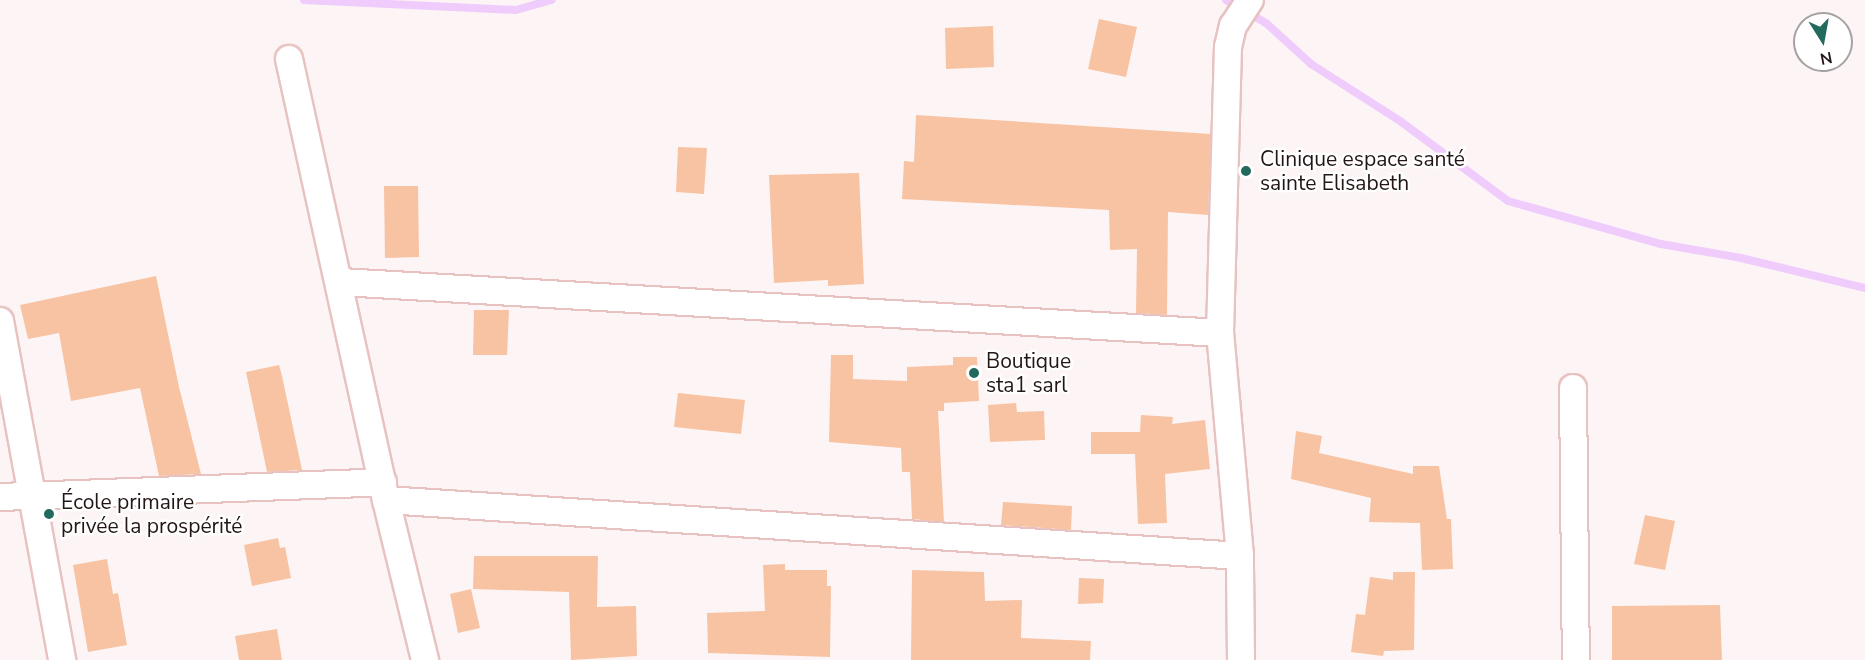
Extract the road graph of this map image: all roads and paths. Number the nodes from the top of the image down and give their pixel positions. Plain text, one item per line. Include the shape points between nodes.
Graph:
1 (1250, 0) edge
2 (289, 59) dead end
3 (341, 282) junction
4 (0, 321) edge
5 (1220, 333) junction
6 (1572, 388) dead end
7 (384, 491) junction
8 (32, 495) junction
9 (0, 497) edge
10 (1240, 556) junction
11 (62, 660) edge
12 (425, 660) edge
13 (1241, 660) edge
14 (1576, 660) edge

1 - 5 street via 1233,26 1228,47
2 - 3 street
3 - 5 street
3 - 7 street
4 - 8 street
5 - 10 street
6 - 14 street
7 - 8 street
7 - 10 street
7 - 12 street
8 - 9 street
8 - 11 street
10 - 13 street

